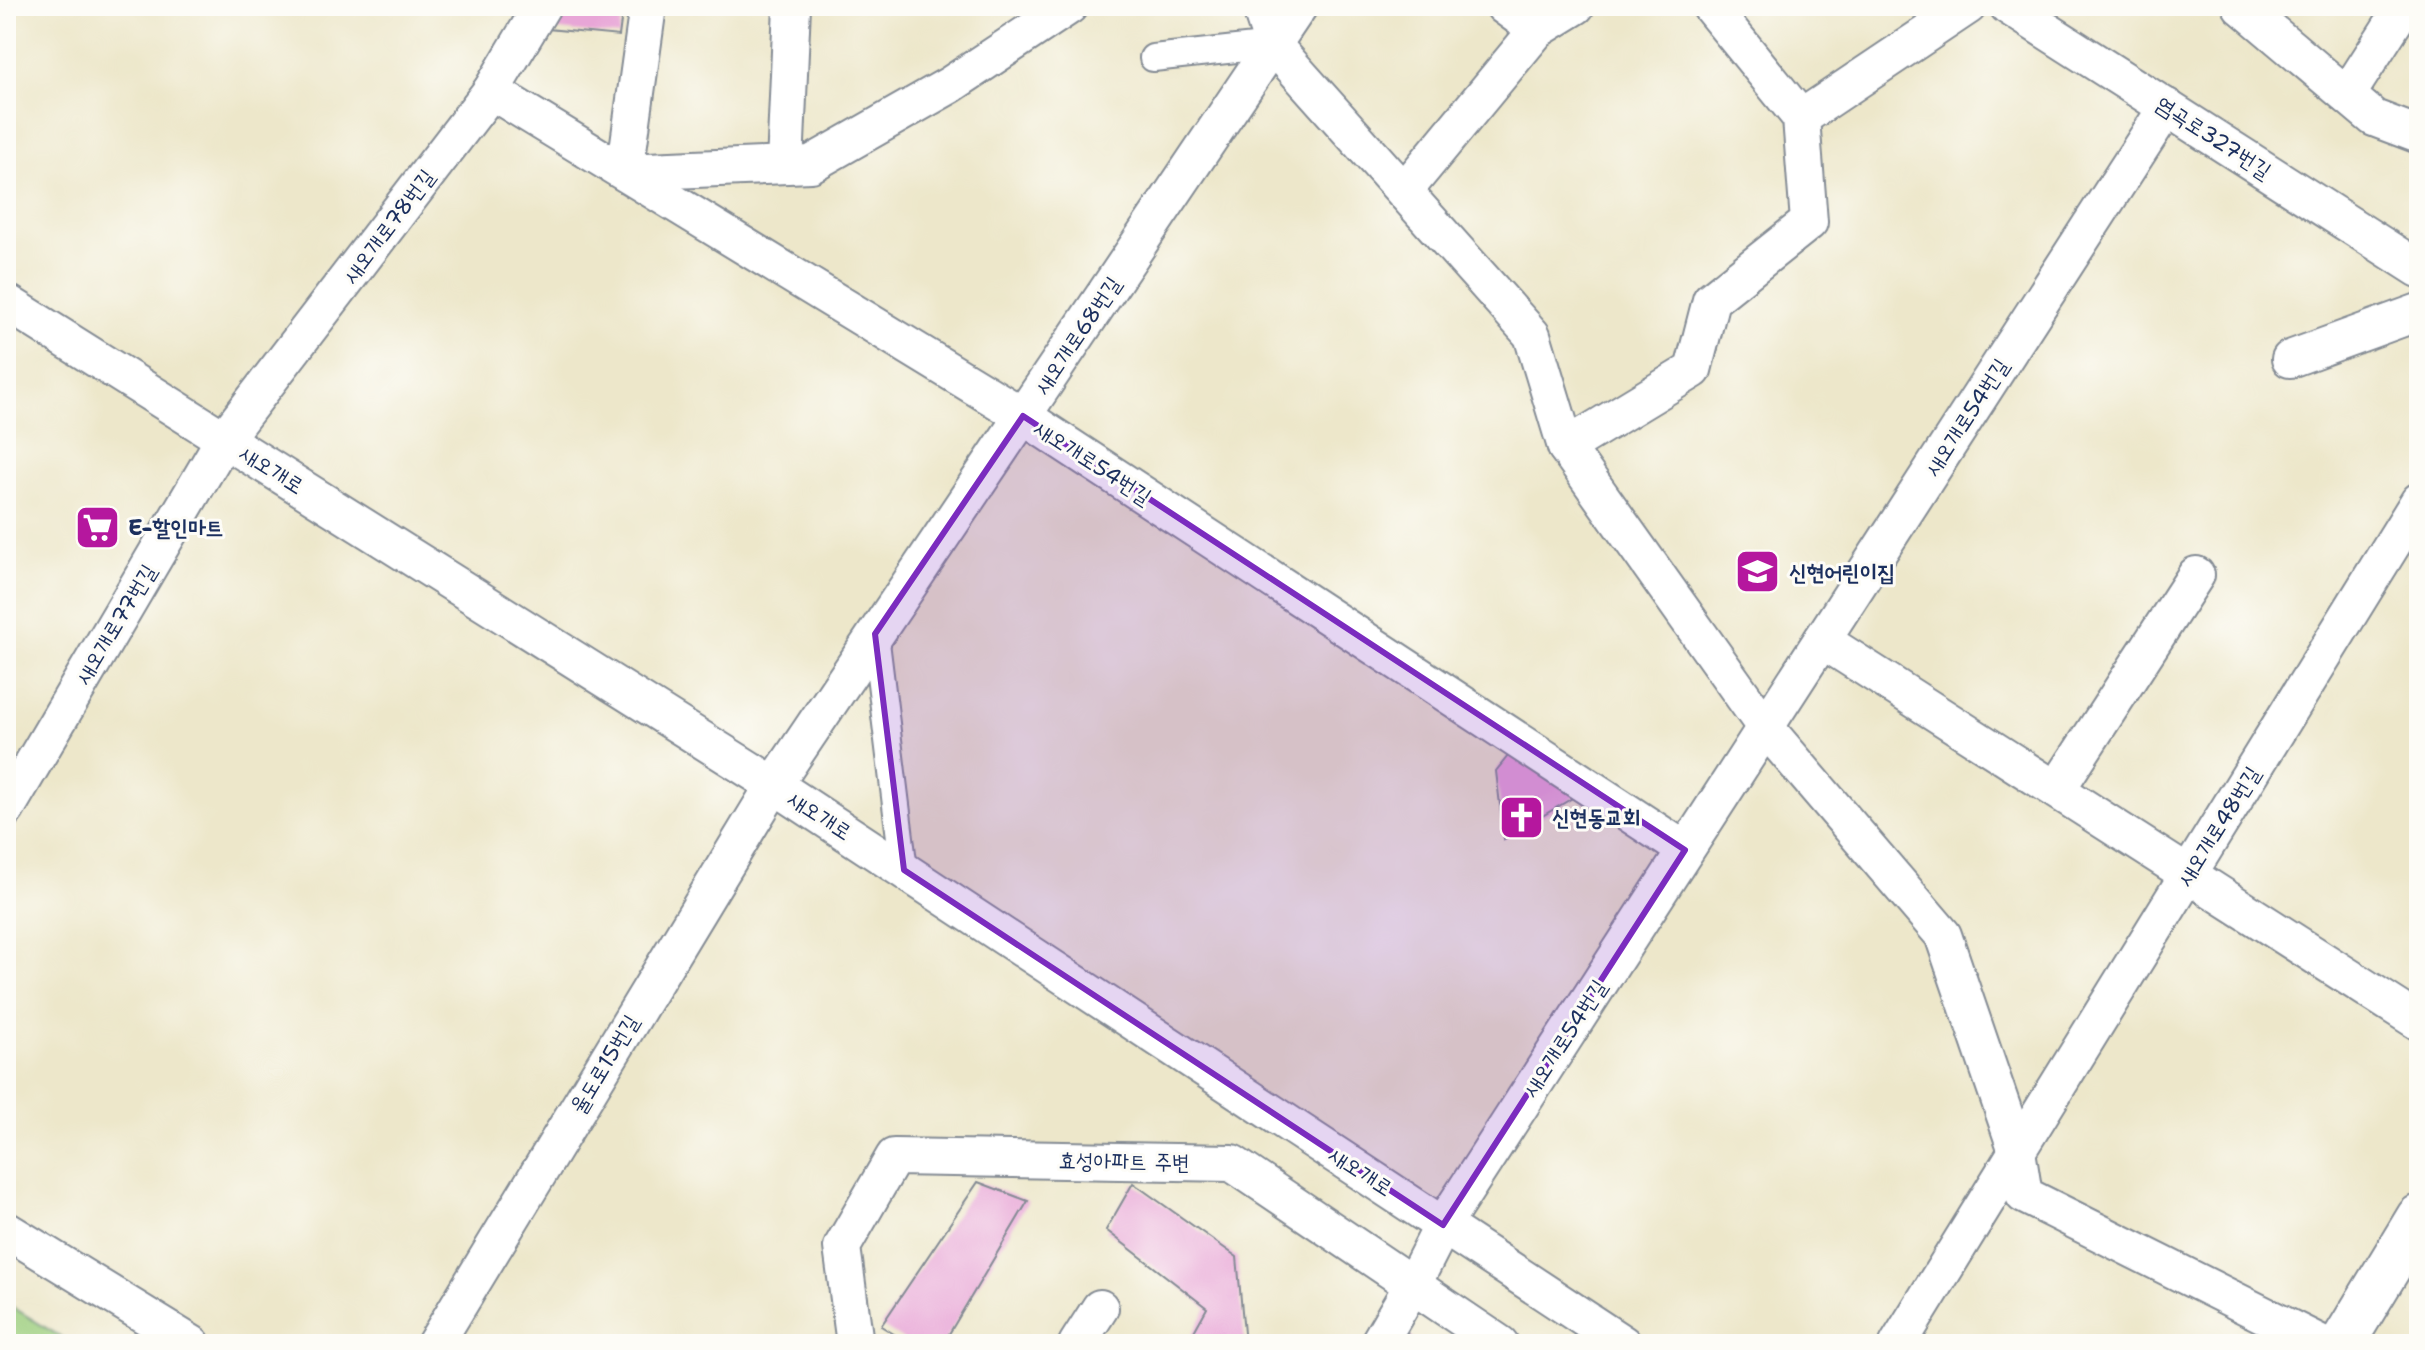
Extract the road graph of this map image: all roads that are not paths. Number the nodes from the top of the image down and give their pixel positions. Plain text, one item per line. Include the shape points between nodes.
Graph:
1 (542, 6) edge
2 (648, 6) edge
3 (792, 6) edge
4 (1069, 6) edge
5 (1260, 6) edge
6 (1299, 6) edge
7 (1504, 6) edge
8 (1576, 6) edge
9 (1710, 6) edge
10 (1968, 6) edge
11 (2008, 6) edge
12 (2241, 6) edge
13 (2404, 6) edge
14 (1537, 30) junction
15 (1273, 45) junction
16 (1153, 58) dead end
17 (491, 91) junction
18 (2347, 95) junction
19 (2167, 107) junction
20 (1801, 118) junction
21 (2419, 135) edge
22 (785, 165) junction
23 (625, 172) junction
24 (1404, 191) junction
25 (2419, 269) edge
26 (6, 302) edge
27 (2419, 312) edge
28 (2290, 359) dead end
29 (1023, 416) junction
30 (224, 439) junction
31 (1566, 447) junction
32 (2419, 501) edge
33 (2196, 575) dead end
34 (875, 634) junction
35 (1822, 640) junction
36 (1765, 727) junction
37 (774, 785) junction
38 (2057, 789) junction
39 (6, 809) edge
40 (1685, 850) junction
41 (904, 870) junction
42 (2189, 873) junction
43 (2419, 1022) edge
44 (2017, 1151) junction
45 (2419, 1217) edge
46 (1443, 1225) junction
47 (6, 1230) edge
48 (1412, 1286) junction
49 (1100, 1308) dead end
50 (192, 1344) edge
51 (435, 1344) edge
52 (855, 1344) edge
53 (1077, 1344) edge
54 (1378, 1344) edge
55 (1500, 1344) edge
56 (1623, 1344) edge
57 (1898, 1344) edge
58 (2322, 1344) edge
59 (2342, 1344) edge

1 - 17 street, 새오개로78번길
2 - 23 street
3 - 22 street
4 - 22 street via 950,85 811,164
5 - 15 street
6 - 15 street, 새오개로68번길
7 - 14 street
8 - 14 street
9 - 20 street
10 - 20 street
11 - 19 street, 염곡로327번길
12 - 18 street
13 - 18 street
14 - 24 street
15 - 16 street
15 - 24 street
15 - 29 street, 새오개로68번길
17 - 23 street, 새오개로54번길
17 - 30 street, 새오개로78번길
18 - 21 street via 2374,118
19 - 25 street, 염곡로327번길
19 - 35 street, 새오개로54번길
20 - 31 street via 1809,222 1711,300 1693,370
22 - 23 street
23 - 29 street, 새오개로54번길
24 - 31 street via 1532,335
26 - 30 street, 새오개로
27 - 28 street
29 - 34 street, 새오개로68번길
29 - 40 street, 새오개로54번길
30 - 37 street, 새오개로
30 - 39 street, 새오개로77번길
31 - 36 street
32 - 42 street, 새오개로48번길
33 - 38 street
34 - 37 street, 새오개로68번길
34 - 41 street
35 - 36 street, 새오개로54번길
35 - 38 street
36 - 40 street, 새오개로54번길
36 - 44 street via 1943,935
37 - 41 street, 새오개로
37 - 51 street, 율도로15번길
38 - 42 street
40 - 46 street, 새오개로54번길
41 - 46 street, 새오개로
42 - 43 street
42 - 44 street, 새오개로48번길
44 - 57 street, 새오개로48번길
44 - 58 street via 2024,1195
45 - 59 street
46 - 48 street, 새오개로54번길
46 - 56 street, 새오개로
47 - 50 street
48 - 52 street, 효성아파트 주변 via 1232,1163 894,1157 842,1247
48 - 54 street, 새오개로54번길
48 - 55 street, 효성아파트 주변
49 - 53 street

